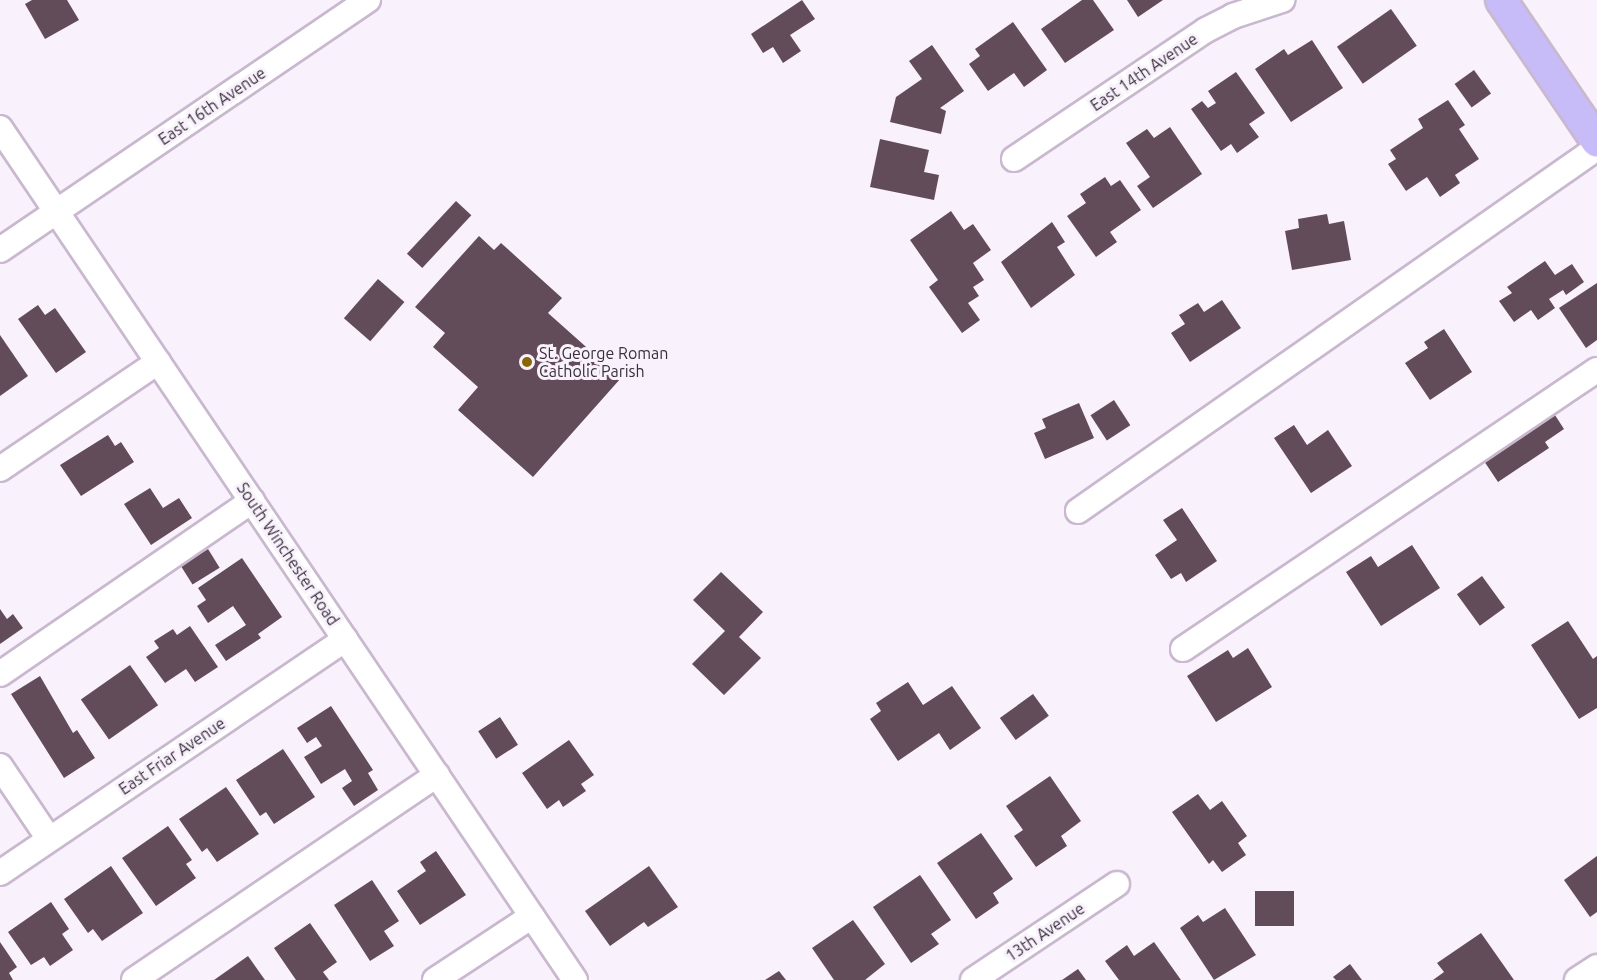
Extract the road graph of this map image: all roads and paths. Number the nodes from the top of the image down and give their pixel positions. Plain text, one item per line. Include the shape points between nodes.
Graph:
1 (368, 0) edge
2 (1282, 0) edge
3 (1501, 0) edge
4 (0, 128) edge
5 (1597, 142) edge
6 (1597, 148) edge
7 (1014, 159) dead end
8 (56, 212) junction
9 (0, 250) edge
10 (158, 362) junction
11 (1597, 370) edge
12 (0, 469) edge
13 (252, 501) junction
14 (1078, 511) dead end
15 (345, 639) junction
16 (1183, 649) dead end
17 (0, 674) edge
18 (0, 766) edge
19 (437, 775) junction
20 (49, 839) junction
21 (0, 873) edge
22 (1117, 884) dead end
23 (532, 916) junction
24 (1597, 967) edge
25 (134, 980) edge
26 (435, 980) edge
27 (575, 980) edge
28 (973, 980) edge
29 (1577, 980) edge

1 - 8 street, East 16th Avenue
2 - 7 street, East 14th Avenue via 1206,30
3 - 5 main road
4 - 8 street, South Winchester Road
6 - 14 street
8 - 9 street, East 16th Avenue
8 - 10 street, South Winchester Road
10 - 12 street
10 - 13 street, South Winchester Road
11 - 16 street
13 - 15 street, South Winchester Road
13 - 17 street
15 - 19 street, South Winchester Road
15 - 20 street, East Friar Avenue
18 - 20 street
19 - 23 street, South Winchester Road
19 - 25 street
20 - 21 street, East Friar Avenue
22 - 28 street, 13th Avenue
23 - 26 street
23 - 27 street, South Winchester Road
24 - 29 street

